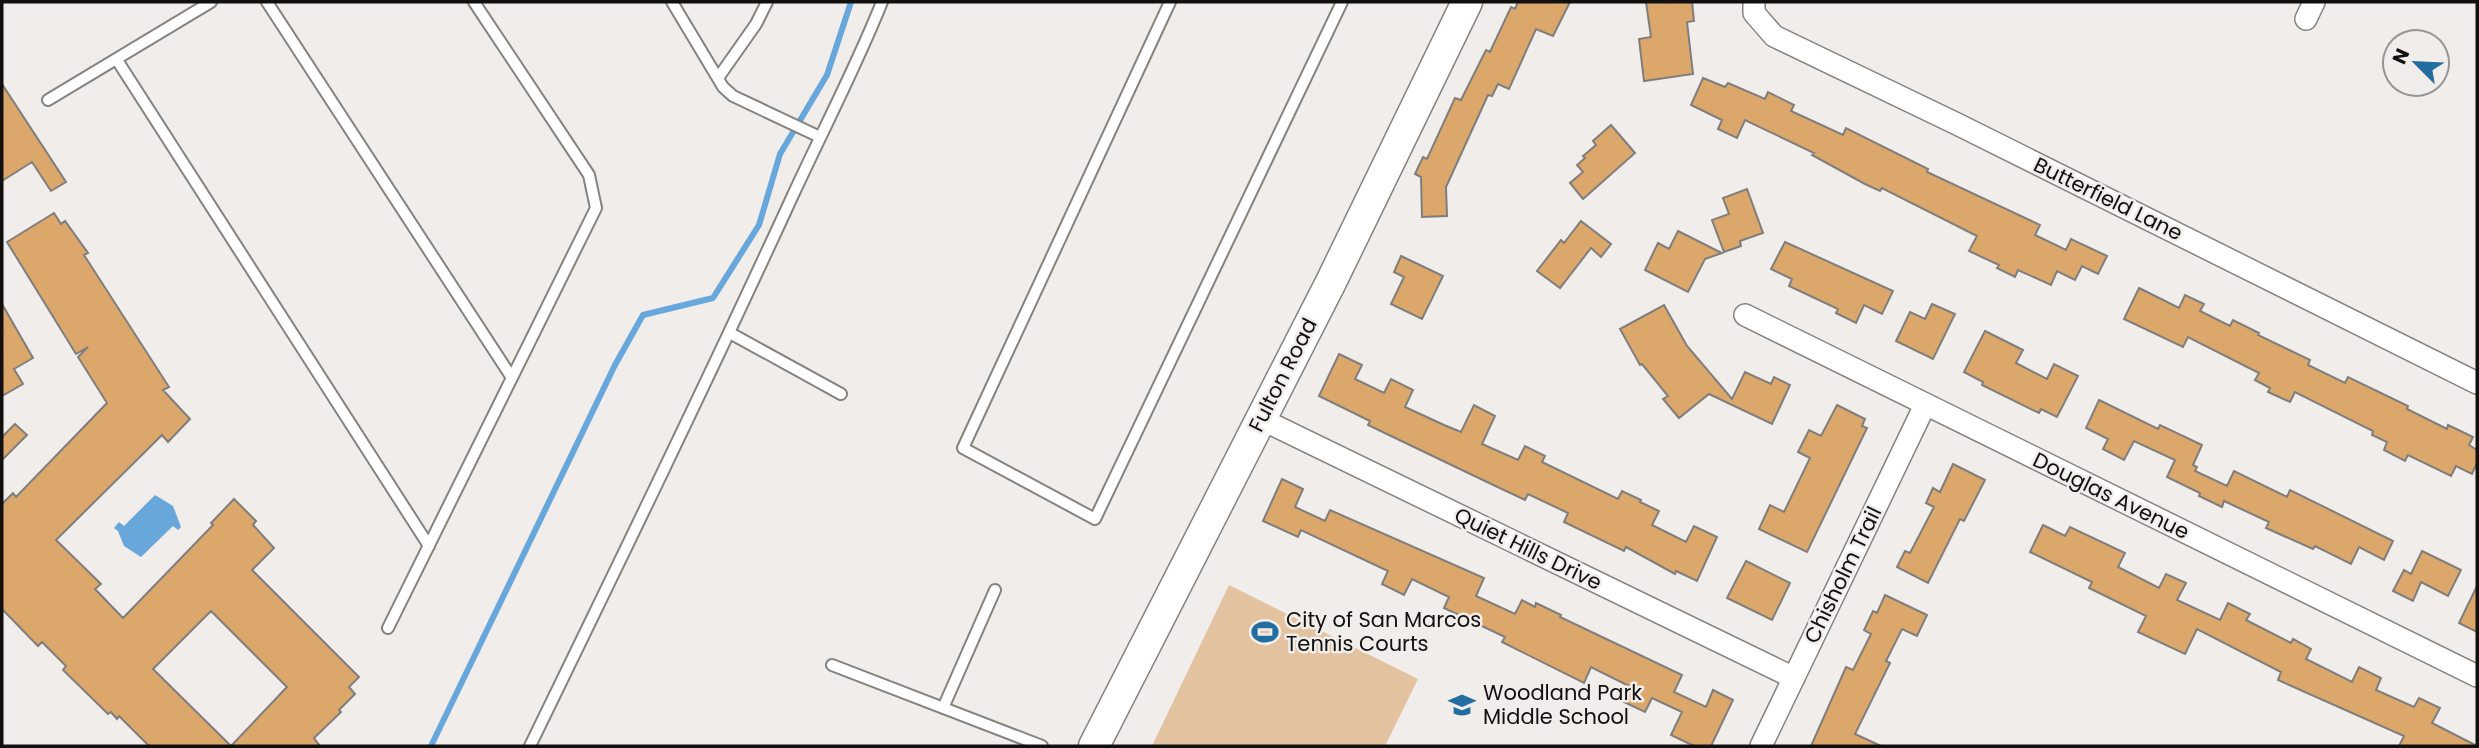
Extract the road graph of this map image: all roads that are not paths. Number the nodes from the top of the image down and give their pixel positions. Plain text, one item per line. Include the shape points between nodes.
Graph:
1 (211, 2) edge
2 (267, 2) edge
3 (474, 2) edge
4 (671, 2) edge
5 (767, 2) edge
6 (883, 2) edge
7 (1170, 2) edge
8 (1342, 2) edge
9 (1467, 2) edge
10 (1754, 2) edge
11 (117, 60) junction
12 (718, 78) junction
13 (48, 100) dead end
14 (820, 137) junction
15 (1745, 315) dead end
16 (730, 333) junction
17 (512, 379) junction
18 (2477, 383) edge
19 (841, 394) dead end
20 (1925, 405) junction
21 (1261, 419) junction
22 (429, 546) junction
23 (995, 590) dead end
24 (388, 628) dead end
25 (832, 665) dead end
26 (2477, 676) edge
27 (1794, 678) junction
28 (943, 708) junction
29 (530, 746) edge
30 (1042, 746) edge
31 (1094, 746) edge
32 (1761, 746) edge

1 - 11 lane
2 - 17 lane
3 - 17 lane via 589,175 596,208
4 - 12 lane
5 - 12 lane
6 - 14 lane
7 - 8 lane via 963,448 1095,519
9 - 21 street, Fulton Road
10 - 18 street, Butterfield Lane via 1754,13 1774,36
11 - 13 lane
11 - 22 lane
12 - 14 lane via 733,96
14 - 16 lane
15 - 20 street, Douglas Avenue
16 - 19 lane
16 - 29 lane
17 - 22 lane
20 - 26 street, Douglas Avenue
20 - 27 street, Chisholm Trail
21 - 27 street, Quiet Hills Drive
21 - 31 street, Fulton Road
22 - 24 lane
23 - 28 lane
25 - 28 lane
27 - 32 street, Chisholm Trail
28 - 30 lane

